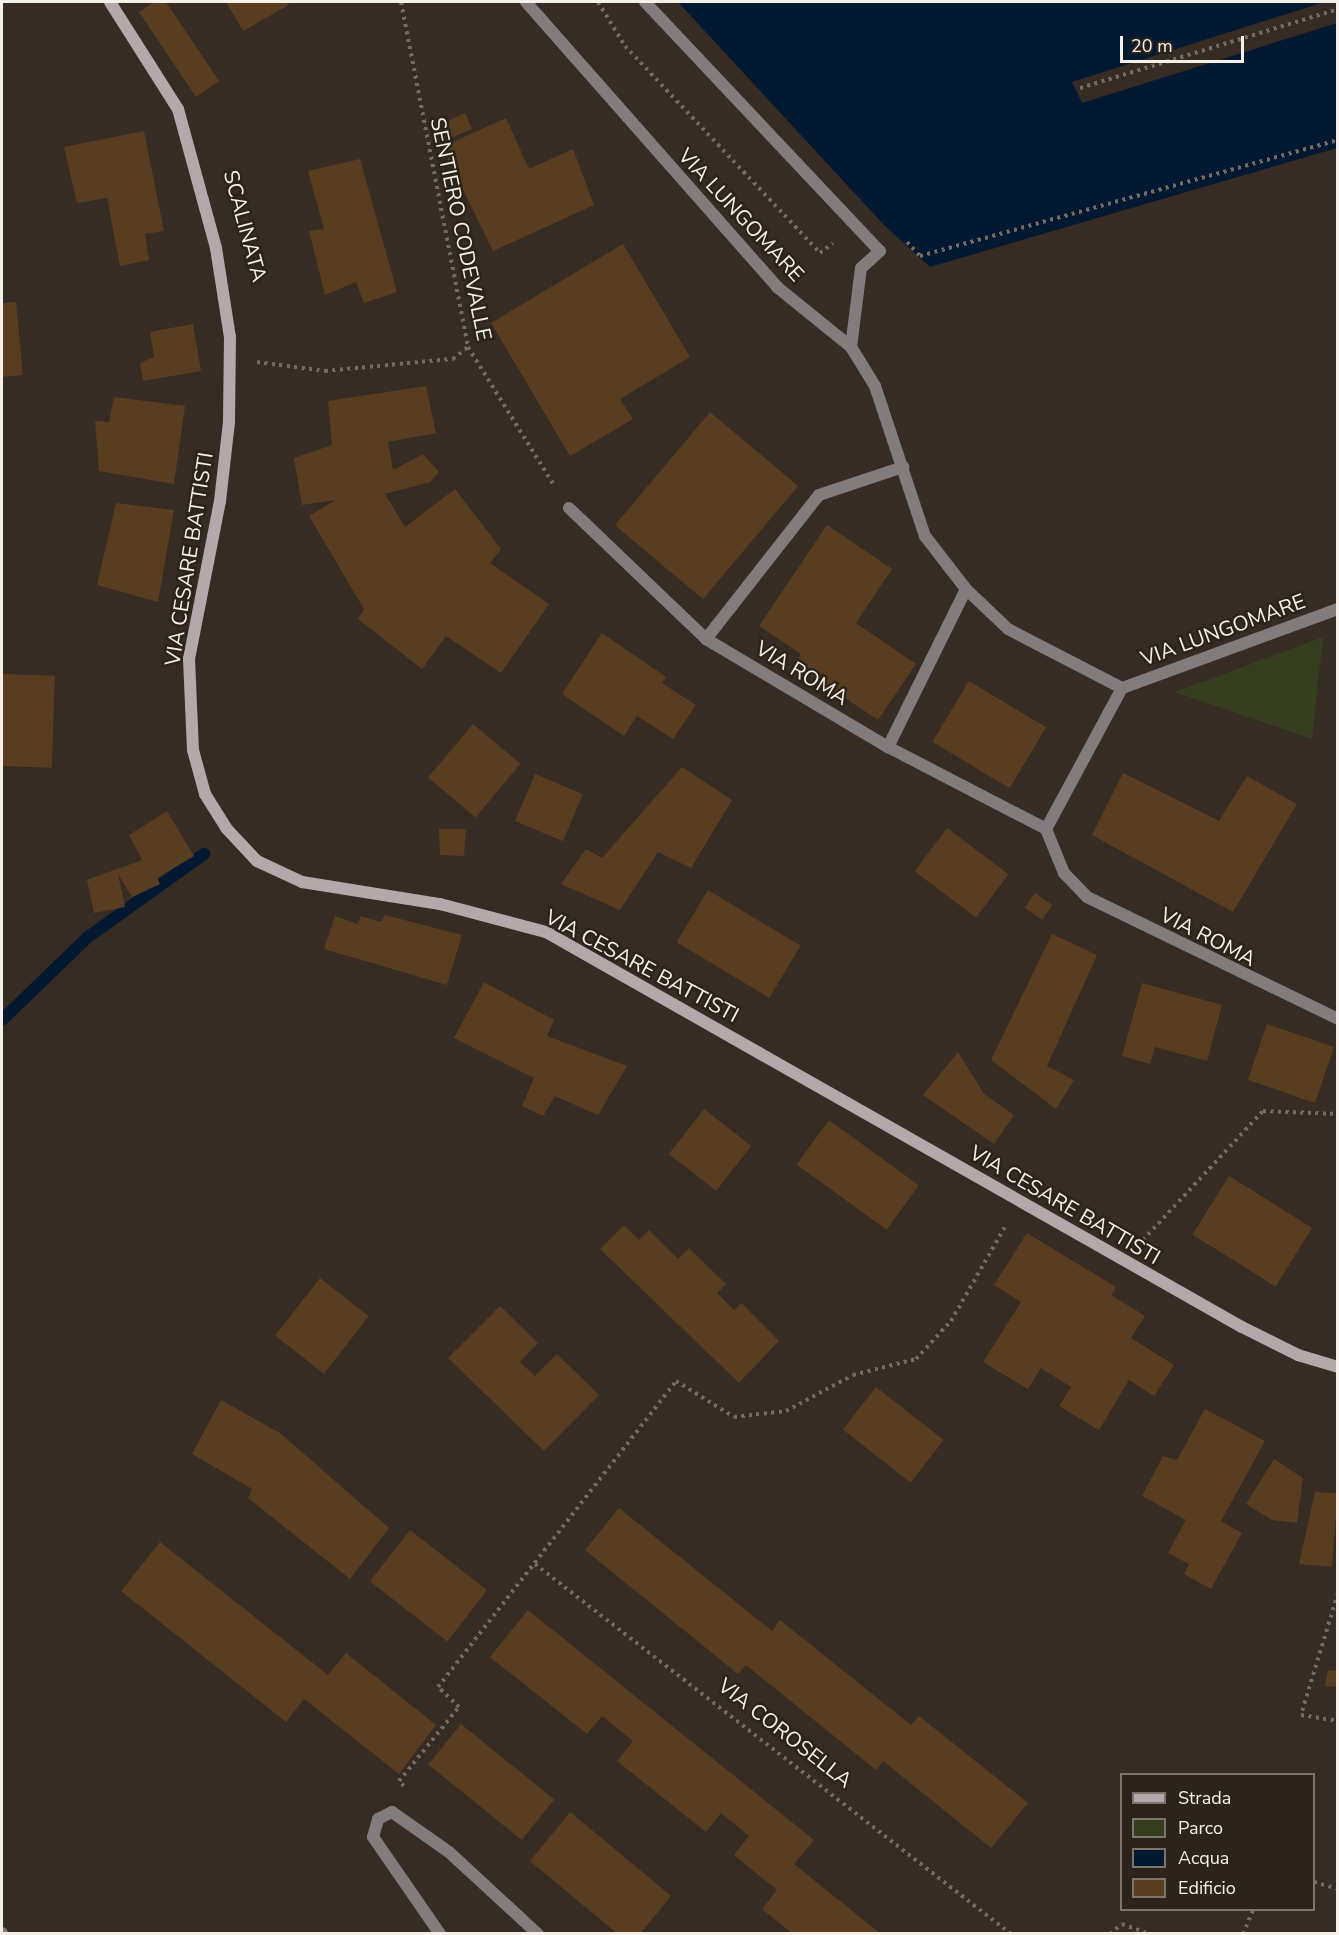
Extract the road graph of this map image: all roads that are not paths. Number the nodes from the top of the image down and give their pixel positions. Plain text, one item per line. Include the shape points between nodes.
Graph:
1 (110, 2) edge
2 (526, 2) edge
3 (645, 2) edge
4 (851, 347) junction
5 (903, 467) junction
6 (569, 508) road end
7 (966, 589) junction
8 (1338, 609) edge
9 (706, 639) junction
10 (1122, 688) junction
11 (888, 747) junction
12 (1046, 829) junction
13 (1338, 1019) edge
14 (1338, 1367) edge
15 (440, 1934) edge
16 (538, 1934) edge

1 - 14 main road, VIA CESARE BATTISTI via 178,109 216,248 230,337 229,422 220,501 189,659 193,750 205,794 226,828 257,861 302,882 440,904 546,932 1124,1261 1270,1341
2 - 4 street, VIA LUNGOMARE via 777,287
3 - 4 street via 880,251 861,268
4 - 5 street, VIA LUNGOMARE via 874,386
5 - 7 street, VIA LUNGOMARE via 925,536
5 - 9 street via 819,495
6 - 9 street, VIA ROMA
7 - 10 street, VIA LUNGOMARE via 1008,629
7 - 11 street
8 - 10 street, VIA LUNGOMARE
9 - 11 street, VIA ROMA
10 - 12 street, VIA LUNGOMARE
11 - 12 street, VIA ROMA
12 - 13 street, VIA ROMA via 1050,848 1087,897
15 - 16 street via 373,1837 378,1819 392,1812 449,1852

